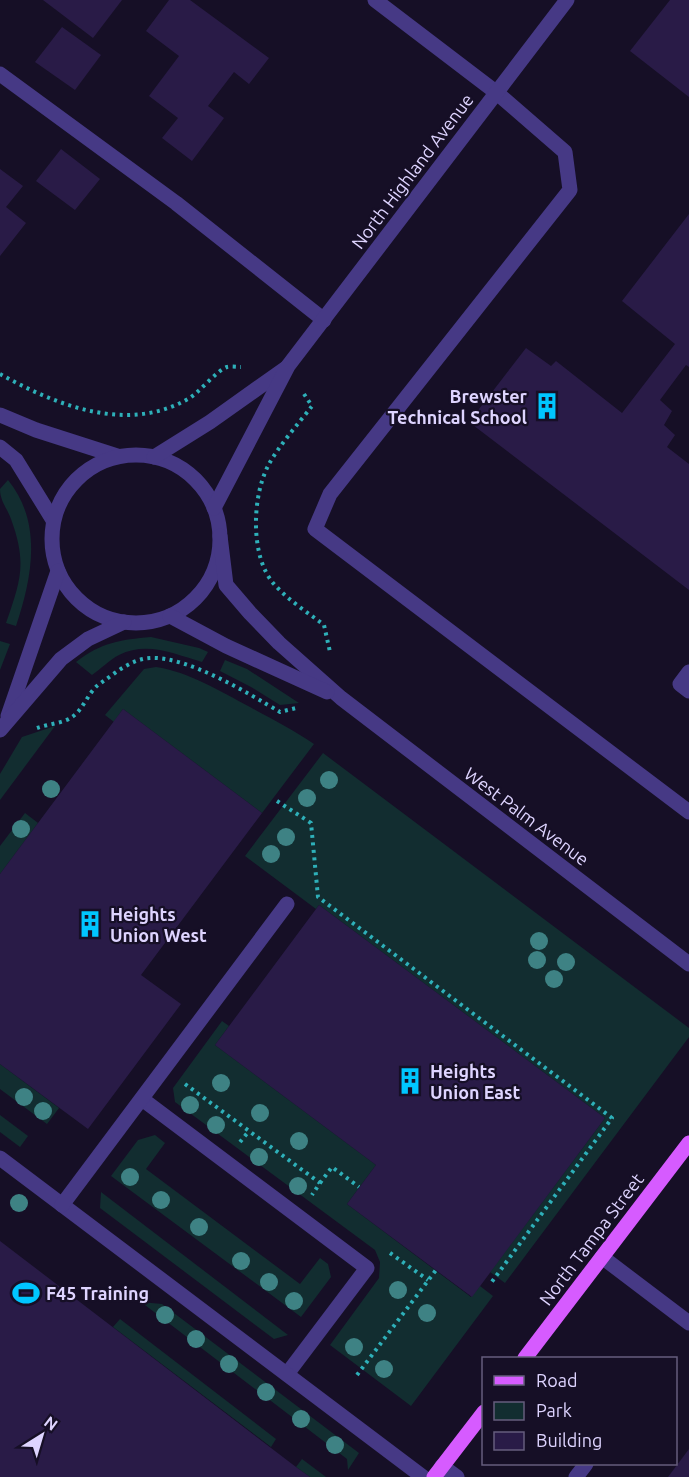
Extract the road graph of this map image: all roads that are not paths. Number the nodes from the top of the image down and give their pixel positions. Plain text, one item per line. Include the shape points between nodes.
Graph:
1 (375, 0) edge
2 (567, 0) edge
3 (0, 74) edge
4 (497, 93) junction
5 (324, 320) junction
6 (288, 366) junction
7 (0, 415) edge
8 (0, 447) edge
9 (117, 456) junction
10 (154, 457) junction
11 (214, 508) junction
12 (53, 520) junction
13 (220, 536) junction
14 (58, 571) junction
15 (170, 616) junction
16 (124, 622) junction
17 (689, 672) edge
18 (689, 691) edge
19 (341, 698) junction
20 (3, 726) edge
21 (689, 812) edge
22 (287, 903) dead end
23 (689, 964) edge
24 (142, 1099) junction
25 (689, 1143) edge
26 (0, 1158) edge
27 (62, 1204) junction
28 (602, 1257) junction
29 (689, 1323) edge
30 (527, 1357) edge
31 (286, 1374) junction
32 (482, 1413) edge
33 (585, 1465) edge
34 (438, 1472) edge
35 (423, 1477) edge
36 (457, 1477) edge
37 (576, 1477) edge

1 - 4 street
2 - 4 street, North Highland Avenue
3 - 5 street via 176,203
4 - 5 street, North Highland Avenue
4 - 21 street via 565,152 570,190 330,494 315,530
5 - 6 street, North Highland Avenue
6 - 10 street, North Highland Avenue
6 - 11 street, North Highland Avenue
7 - 9 street
8 - 12 street via 16,460
9 - 10 street, West Palm Avenue
9 - 12 street, West Palm Avenue via 76,479
10 - 11 street, West Palm Avenue via 179,466 200,484
11 - 13 street, West Palm Avenue
12 - 14 street, West Palm Avenue via 52,546
13 - 15 street, West Palm Avenue via 218,561 207,584 191,603
13 - 19 street, West Palm Avenue via 226,585 279,643
14 - 16 street, West Palm Avenue via 85,606
14 - 20 street
15 - 16 street, West Palm Avenue
15 - 19 street, West Palm Avenue
16 - 20 street via 88,639 61,659
17 - 18 street via 680,684
19 - 23 street, West Palm Avenue
22 - 24 street
24 - 27 street
24 - 31 street via 367,1268
25 - 28 main road, North Tampa Street
26 - 27 street
27 - 31 street
28 - 29 street
28 - 30 main road, North Tampa Street
31 - 35 street
32 - 34 main road
33 - 37 street
34 - 36 street

